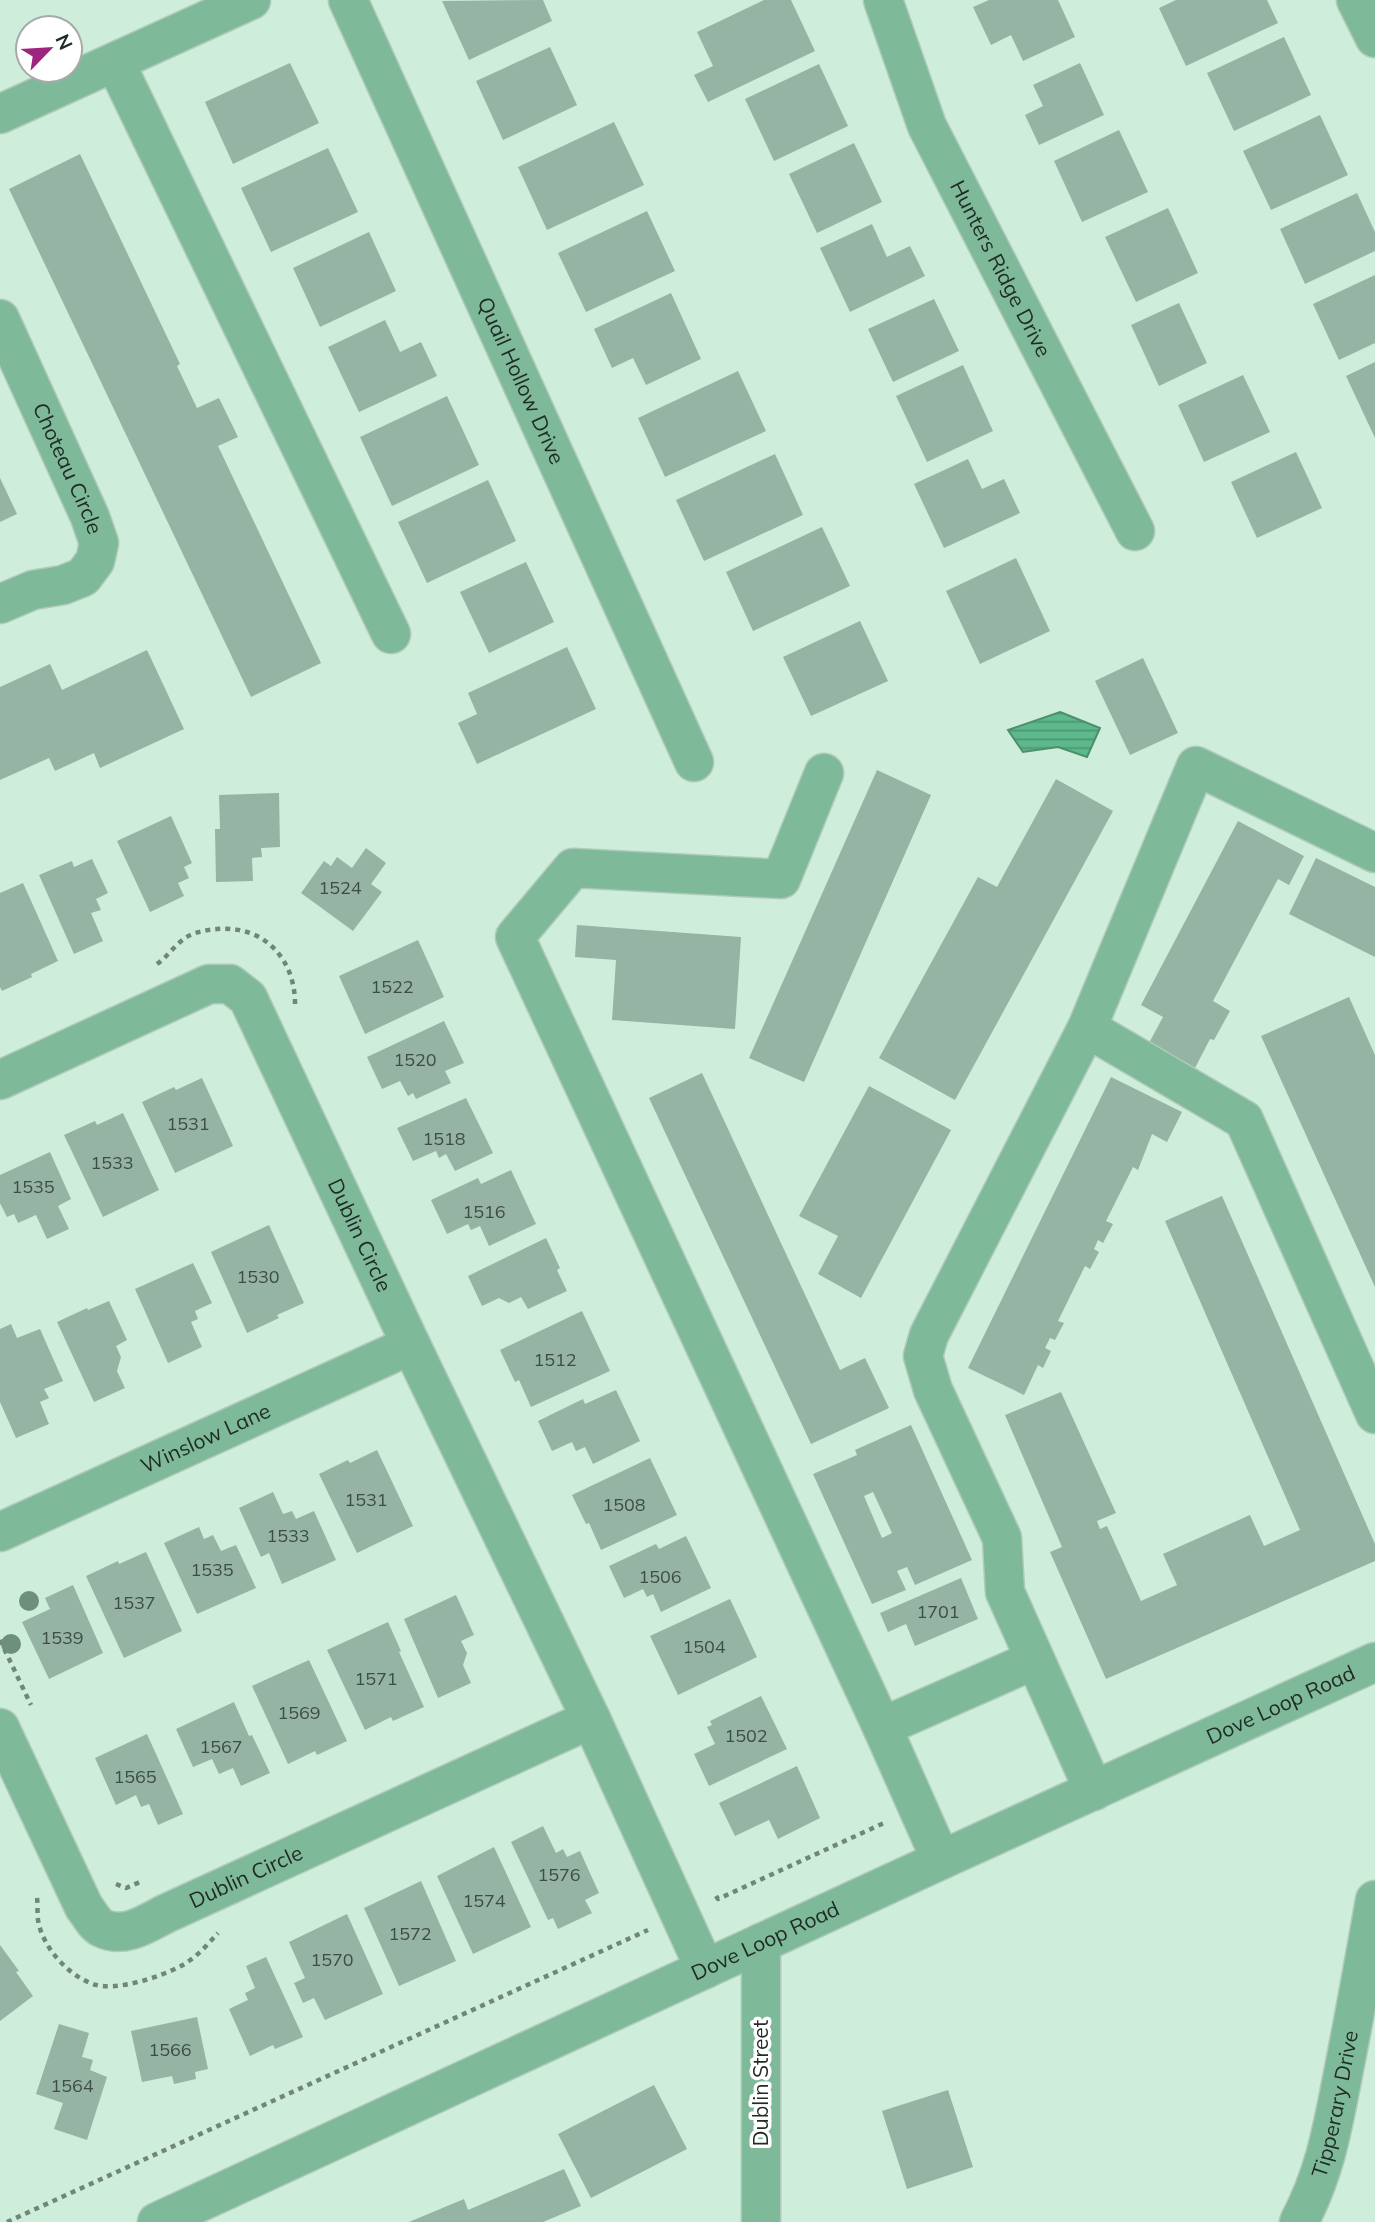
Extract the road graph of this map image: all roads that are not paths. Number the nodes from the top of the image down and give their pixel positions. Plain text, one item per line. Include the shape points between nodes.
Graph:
1 (251, 0) edge
2 (348, 0) edge
3 (883, 0) edge
4 (1356, 0) edge
5 (1375, 38) edge
6 (115, 62) junction
7 (0, 114) edge
8 (0, 319) edge
9 (8, 358) edge
10 (1135, 531) dead end
11 (0, 604) edge
12 (391, 634) dead end
13 (694, 762) dead end
14 (824, 774) dead end
15 (1375, 853) edge
16 (1087, 1028) junction
17 (0, 1080) edge
18 (411, 1345) junction
19 (1375, 1413) edge
20 (0, 1532) edge
21 (1034, 1660) junction
22 (1375, 1662) edge
23 (591, 1718) junction
24 (882, 1727) junction
25 (0, 1728) edge
26 (1094, 1791) junction
27 (941, 1860) junction
28 (1375, 1900) edge
29 (761, 1943) junction
30 (705, 1969) junction
31 (197, 2214) edge
32 (158, 2222) edge
33 (761, 2222) edge
34 (1298, 2222) edge

1 - 6 street
2 - 13 street, Quail Hollow Drive
3 - 10 street, Hunters Ridge Drive via 927,126
4 - 5 street
6 - 7 street
6 - 12 street
8 - 9 street, Choteau Circle
9 - 11 street, Choteau Circle via 99,543 95,561 83,577
14 - 24 street via 781,879 573,868 515,937
15 - 16 street via 1196,766
16 - 19 street via 1244,1121
16 - 21 street via 929,1335 923,1356 933,1390 1002,1538 1005,1591
17 - 18 street, Dublin Circle via 184,994 209,984 230,984 248,998
18 - 20 street, Winslow Lane
18 - 23 street, Dublin Circle
21 - 24 street
21 - 26 street
22 - 26 street, Dove Loop Road
23 - 25 street, Dublin Circle via 139,1928 118,1933 100,1928 84,1907
23 - 30 street, Dublin Circle via 657,1921
24 - 27 street
26 - 27 street, Dove Loop Road
27 - 29 street, Dove Loop Road
28 - 34 street, Tipperary Drive via 1329,2146 1313,2195
29 - 30 street, Dove Loop Road
29 - 33 street, Dublin Street
30 - 31 street, Dove Loop Road
31 - 32 street, Dove Loop Road

